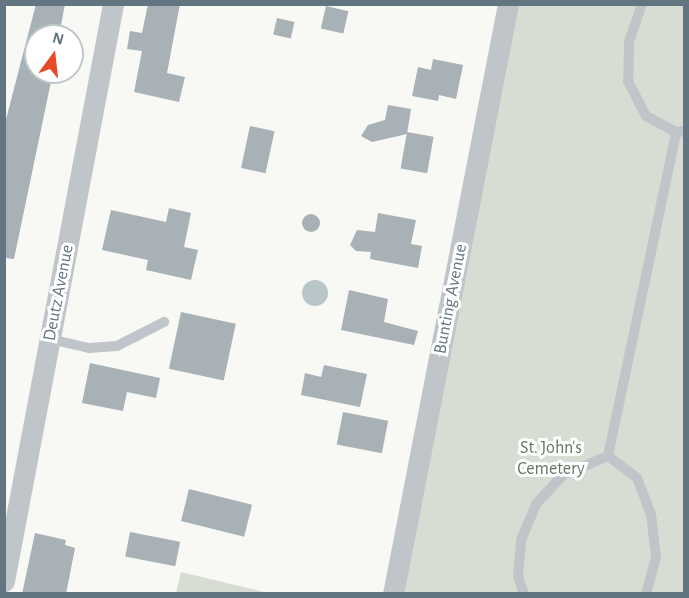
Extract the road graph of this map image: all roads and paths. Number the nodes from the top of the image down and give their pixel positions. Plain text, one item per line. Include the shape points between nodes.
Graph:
1 (113, 4) edge
2 (508, 4) edge
3 (642, 4) edge
4 (680, 132) edge
5 (164, 322) dead end
6 (50, 339) junction
7 (608, 456) junction
8 (4, 580) edge
9 (393, 594) edge
10 (524, 594) edge
11 (646, 594) edge

1 - 6 street, Deutz Avenue
2 - 9 street, Bunting Avenue
3 - 4 lane via 629,42 628,81 646,116
4 - 7 lane
5 - 6 lane via 117,346 89,348
6 - 8 street, Deutz Avenue
7 - 10 lane via 563,475 536,504 521,540 518,577
7 - 11 lane via 637,478 651,513 656,557

